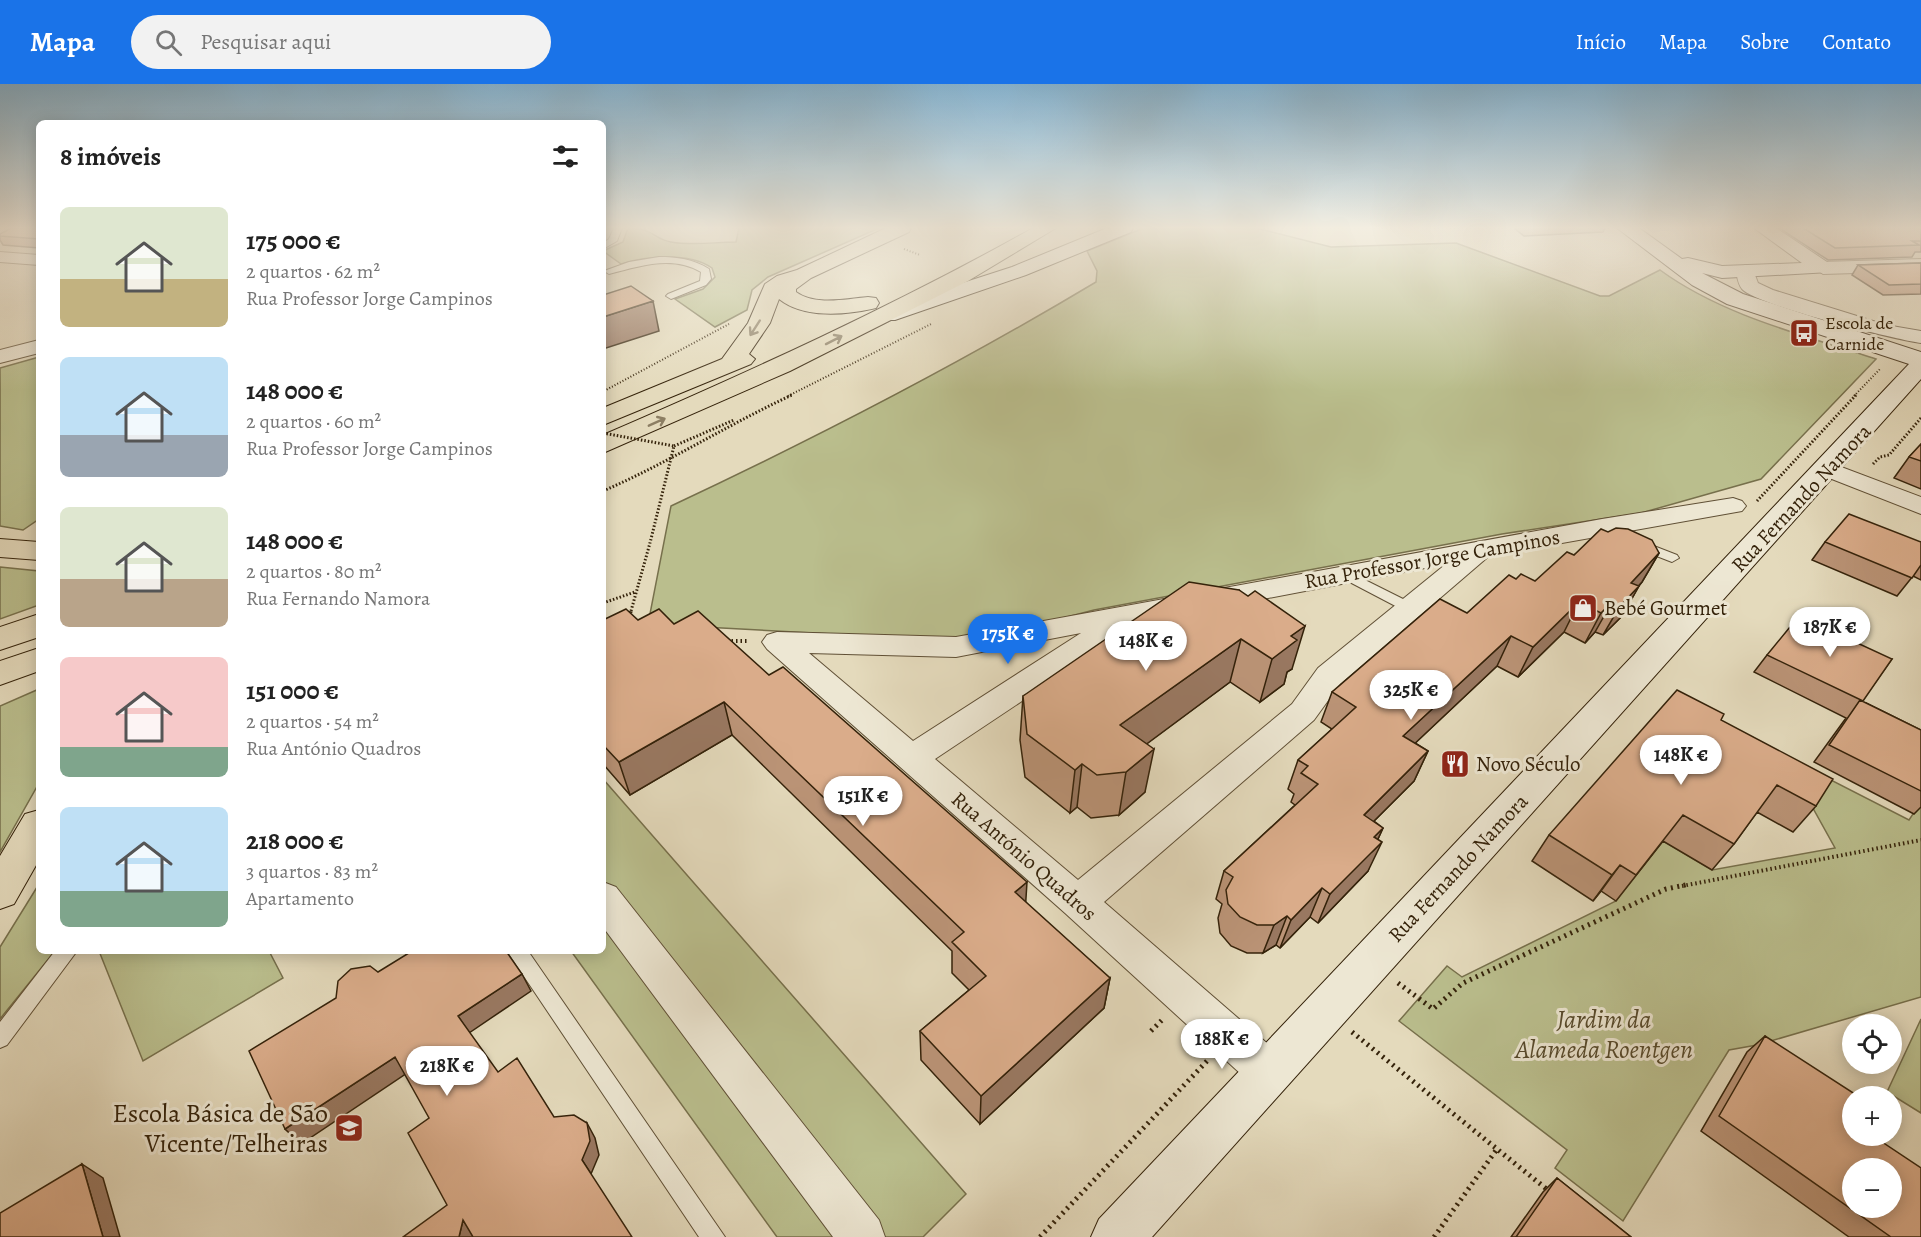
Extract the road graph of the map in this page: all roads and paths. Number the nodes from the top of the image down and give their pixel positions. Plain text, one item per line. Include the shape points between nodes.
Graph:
1 (688, 282) edge
2 (704, 282) edge
3 (781, 282) edge
4 (792, 282) edge
5 (913, 282) edge
6 (948, 282) edge
7 (979, 282) edge
8 (1720, 282) edge
9 (1749, 282) edge
10 (874, 310) junction
11 (733, 322) dead end
12 (1921, 337) edge
13 (1852, 339) junction
14 (36, 347) edge
15 (0, 357) edge
16 (1921, 363) edge
17 (729, 366) junction
18 (1881, 368) dead end
19 (1900, 388) junction
20 (606, 389) edge
21 (606, 416) edge
22 (606, 434) edge
23 (606, 444) edge
24 (674, 446) junction
25 (1828, 469) junction
26 (606, 490) edge
27 (1733, 506) joint
28 (1921, 506) edge
29 (1618, 535) junction
30 (0, 548) edge
31 (1482, 549) junction
32 (36, 551) edge
33 (1672, 558) dead end
34 (1347, 574) junction
35 (636, 592) junction
36 (606, 602) edge
37 (1410, 608) junction
38 (1132, 613) junction
39 (36, 626) edge
40 (626, 627) edge
41 (0, 639) edge
42 (717, 640) edge
43 (777, 642) junction
44 (36, 660) edge
45 (0, 673) edge
46 (911, 758) junction
47 (36, 830) edge
48 (1921, 840) edge
49 (0, 892) edge
50 (606, 902) edge
51 (1078, 902) junction
52 (65, 954) edge
53 (519, 954) edge
54 (1393, 979) dead end
55 (1348, 1029) dead end
56 (1230, 1037) junction
57 (0, 1038) edge
58 (1269, 1072) junction
59 (1497, 1149) junction
60 (1551, 1193) edge
61 (713, 1237) edge
62 (862, 1237) edge
63 (1040, 1237) edge
64 (1117, 1237) edge
65 (1434, 1237) edge

1 - 2 lane via 667,294
3 -> 17 highway via 772,288 759,323
4 - 10 highway via 786,286 785,294 791,300
5 - 10 highway
6 - 10 highway
7 - 10 street
8 - 13 street via 1765,310
9 - 12 street via 1766,294 1882,331
10 - 17 highway via 777,344
23 -> 10 highway via 782,366
11 - 20 path
13 - 16 street
13 - 19 street via 1891,360
14 - 15 street
16 - 19 street, Rua Fernando Namora
17 - 21 highway
18 - 27 path via 1755,503
19 - 25 street, Rua Fernando Namora
22 - 24 path, bridge
24 - 26 path via 722,423 740,419 652,470
24 - 35 path, bridge
25 - 28 street
25 - 58 street, Rua Fernando Namora
27 - 29 street, Rua Professor Jorge Campinos
29 - 31 street, Rua Professor Jorge Campinos
29 - 33 lane
30 - 32 highway
31 - 34 street, Rua Professor Jorge Campinos
31 - 37 street
34 - 37 lane
34 - 38 street, Rua Professor Jorge Campinos
35 - 36 path
35 - 40 path
37 - 51 street via 1329,676 1303,712
38 - 43 street, Rua Professor Jorge Campinos via 956,647
38 - 46 street, Rua Professor Jorge Campinos
39 - 41 highway
42 - 43 path
43 - 46 street, Rua António Quadros
44 - 45 highway
46 - 51 street, Rua António Quadros
47 - 49 highway
48 - 54 path via 1666,889 1463,982 1433,1009
50 - 62 street
51 - 56 street, Rua António Quadros
52 - 57 lane
53 - 61 lane
55 - 59 path
56 - 58 street, Rua António Quadros
56 - 63 path
58 - 64 street, Rua Fernando Namora
59 - 60 path
59 - 65 path

